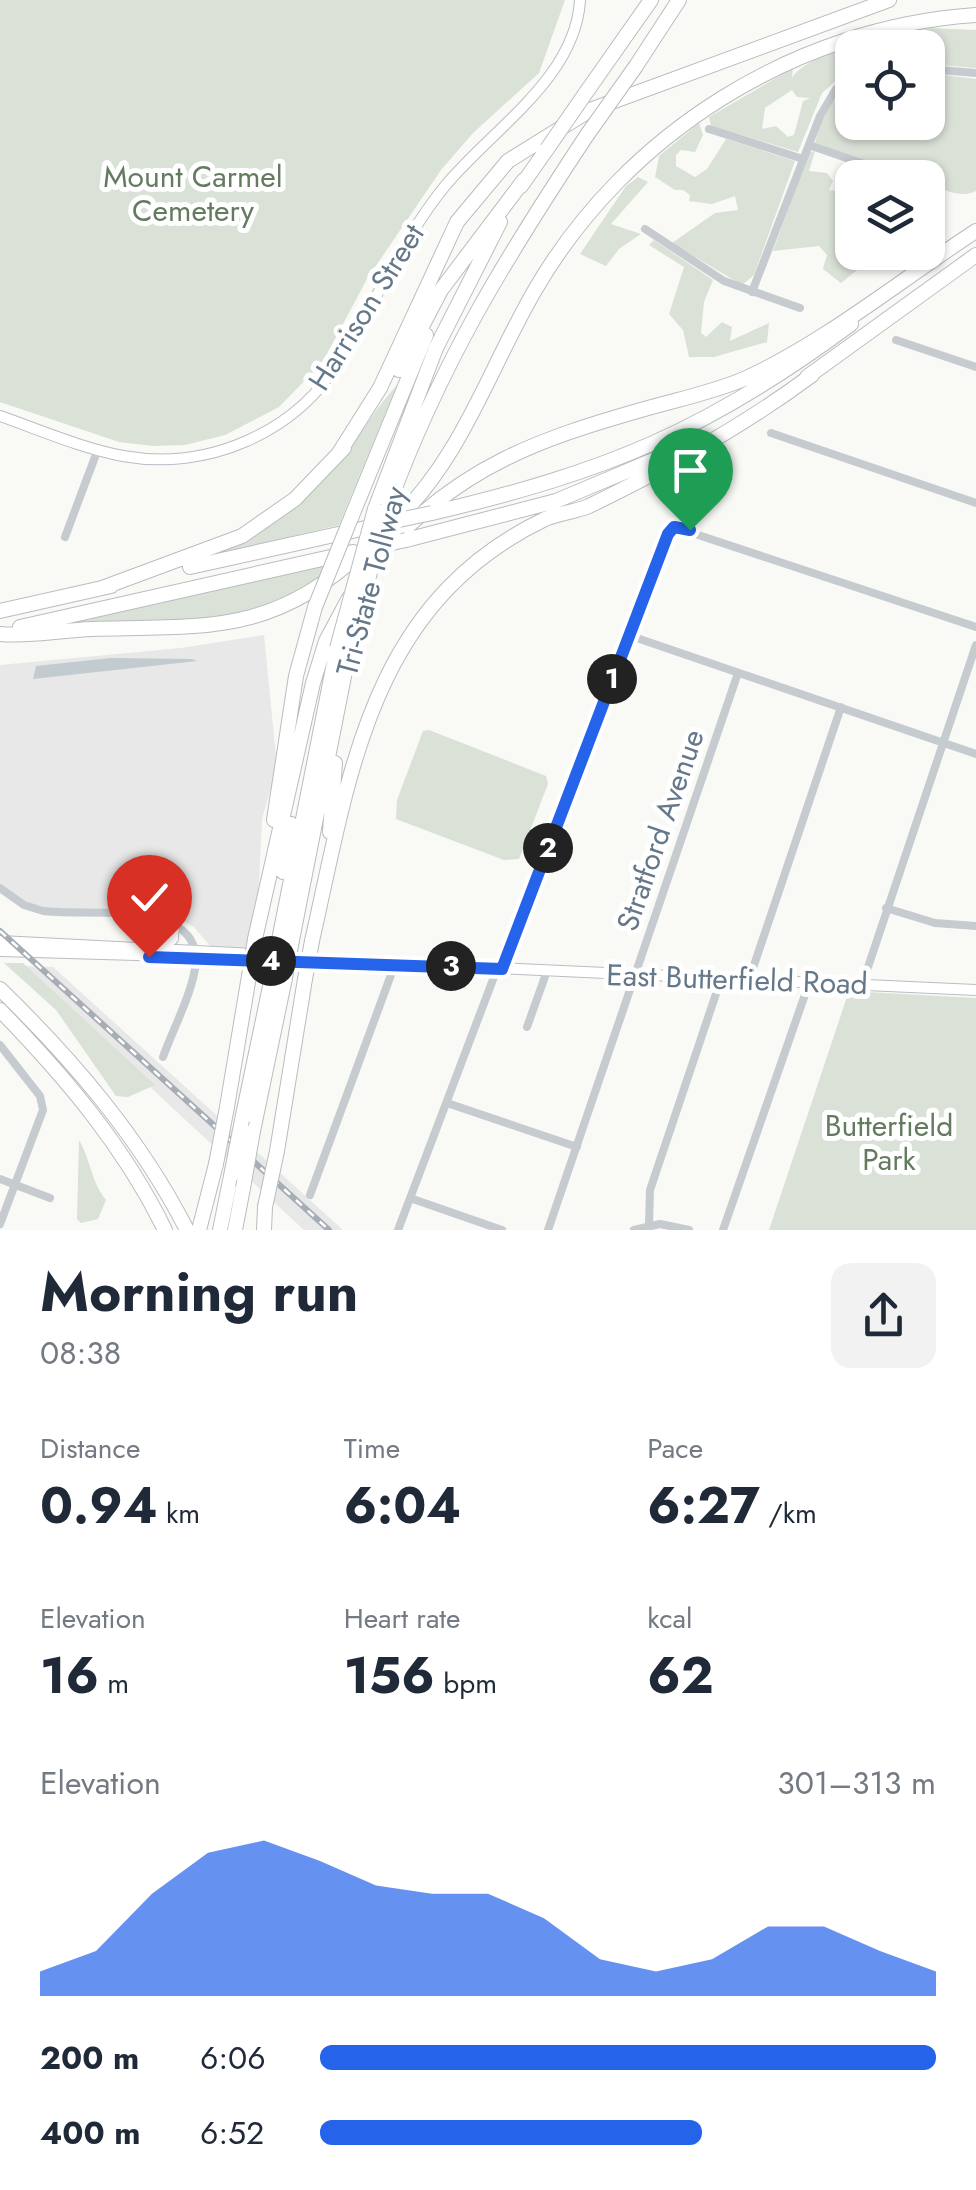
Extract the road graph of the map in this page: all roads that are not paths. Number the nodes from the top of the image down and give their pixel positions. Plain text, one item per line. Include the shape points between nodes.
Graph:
1 (580, 0) edge
2 (651, 0) edge
3 (679, 0) edge
4 (889, 0) edge
5 (976, 15) edge
6 (945, 70) edge
7 (976, 73) edge
8 (835, 91) edge
9 (709, 129) dead end
10 (809, 144) junction
11 (803, 160) junction
12 (854, 160) edge
13 (524, 180) junction
14 (645, 229) dead end
15 (976, 231) edge
16 (470, 250) junction
17 (976, 255) edge
18 (752, 292) junction
19 (800, 308) dead end
20 (896, 340) dead end
21 (976, 367) edge
22 (812, 374) junction
23 (0, 416) edge
24 (771, 433) dead end
25 (98, 449) junction
26 (339, 453) junction
27 (976, 503) edge
28 (381, 508) junction
29 (65, 538) dead end
30 (102, 588) junction
31 (0, 611) edge
32 (976, 626) edge
33 (0, 633) edge
34 (628, 635) junction
35 (976, 645) edge
36 (344, 647) junction
37 (738, 672) junction
38 (338, 706) junction
39 (840, 707) junction
40 (944, 743) junction
41 (976, 754) edge
42 (326, 877) junction
43 (0, 888) edge
44 (886, 908) junction
45 (174, 921) junction
46 (976, 926) edge
47 (274, 940) junction
48 (0, 942) edge
49 (158, 948) junction
50 (0, 952) edge
51 (196, 954) junction
52 (395, 964) junction
53 (500, 969) junction
54 (547, 971) junction
55 (635, 975) junction
56 (268, 977) junction
57 (721, 979) junction
58 (749, 980) junction
59 (809, 983) junction
60 (862, 985) junction
61 (0, 988) edge
62 (976, 990) edge
63 (0, 1010) edge
64 (526, 1027) dead end
65 (0, 1046) edge
66 (162, 1057) dead end
67 (447, 1103) junction
68 (248, 1125) junction
69 (577, 1146) junction
70 (0, 1180) edge
71 (15, 1185) junction
72 (310, 1195) dead end
73 (50, 1198) dead end
74 (410, 1198) junction
75 (461, 1216) junction
76 (0, 1224) edge
77 (649, 1224) junction
78 (200, 1226) edge
79 (166, 1230) edge
80 (186, 1230) edge
81 (220, 1230) edge
82 (235, 1230) edge
83 (264, 1230) edge
84 (398, 1230) edge
85 (456, 1230) edge
86 (502, 1230) edge
87 (548, 1230) edge
88 (634, 1230) edge
89 (689, 1230) edge
90 (723, 1230) edge

1 - 25 main road, Harrison Street via 564,57 437,196 337,366 308,400 256,437 214,453 146,459
2 - 13 highway, Tri-State Tollway, bridge
3 - 28 highway, Tri-State Tollway, bridge via 468,323
4 - 26 highway via 590,110 508,161 457,222 380,388
5 - 33 highway via 888,27 802,54 678,128 609,194 538,286 444,465 404,512 312,594 258,617 212,626
6 - 7 street
8 - 10 street
9 - 11 street
10 - 11 street
10 - 12 street
11 - 18 street
13 - 16 highway
13 - 28 highway, Tri-State Tollway via 436,348
14 - 18 street
15 - 30 highway, bridge via 794,366 695,426 589,472
15 - 47 highway via 762,370 531,444 452,488 402,532 346,601 326,641 309,705
16 - 26 highway via 381,402
16 - 47 highway, bridge via 432,322 315,608 296,676
17 - 22 highway
18 - 19 street
20 - 21 street
22 - 33 highway, bridge via 696,442 528,510
22 - 42 highway via 697,451 518,534 459,579 419,622 362,728
23 - 25 main road, Harrison Street
24 - 27 street
25 - 29 street
26 - 30 highway via 295,499 242,536
28 - 36 highway, Tri-State Tollway, bridge
30 - 31 highway
32 - 34 street via 674,527
34 - 37 street
34 - 53 street
35 - 40 street
36 - 38 highway, Tri-State Tollway
36 - 47 highway, Tri-State Tollway
37 - 39 street
37 - 55 street, Stratford Avenue
38 - 42 highway
38 - 47 highway, Tri-State Tollway
39 - 40 street
39 - 58 street
40 - 41 street
40 - 44 street
42 - 83 highway, bridge
43 - 45 street via 42,911
44 - 46 street via 935,923
44 - 60 street
45 - 49 main road via 173,939
45 - 51 street
47 - 56 highway, Tri-State Tollway, bridge
47 - 56 highway, bridge
48 - 49 main road
49 - 51 main road
50 - 51 main road
51 - 52 main road, East Butterfield Road
51 - 66 street
52 - 53 main road, East Butterfield Road
52 - 72 street
53 - 54 main road, East Butterfield Road
53 - 67 street
54 - 55 main road, East Butterfield Road
54 - 64 street
55 - 57 main road, East Butterfield Road
55 - 69 street, Stratford Avenue
56 - 68 highway, Tri-State Tollway
56 - 68 highway, Tri-State Tollway
56 - 78 highway, bridge via 227,1107
57 - 58 main road, East Butterfield Road
57 - 77 street via 650,1190
58 - 59 main road, East Butterfield Road
59 - 60 main road, East Butterfield Road
59 - 90 street
60 - 62 main road, East Butterfield Road
61 - 80 highway via 94,1090
63 - 79 highway via 101,1124
65 - 71 street via 44,1110
67 - 69 street
67 - 74 street
68 - 81 highway, Tri-State Tollway, bridge
68 - 82 highway, Tri-State Tollway, bridge
69 - 87 street, Stratford Avenue
70 - 71 street
71 - 73 street
71 - 76 street
74 - 75 street
74 - 84 street
75 - 85 street
75 - 86 street
77 - 88 street
77 - 89 street

